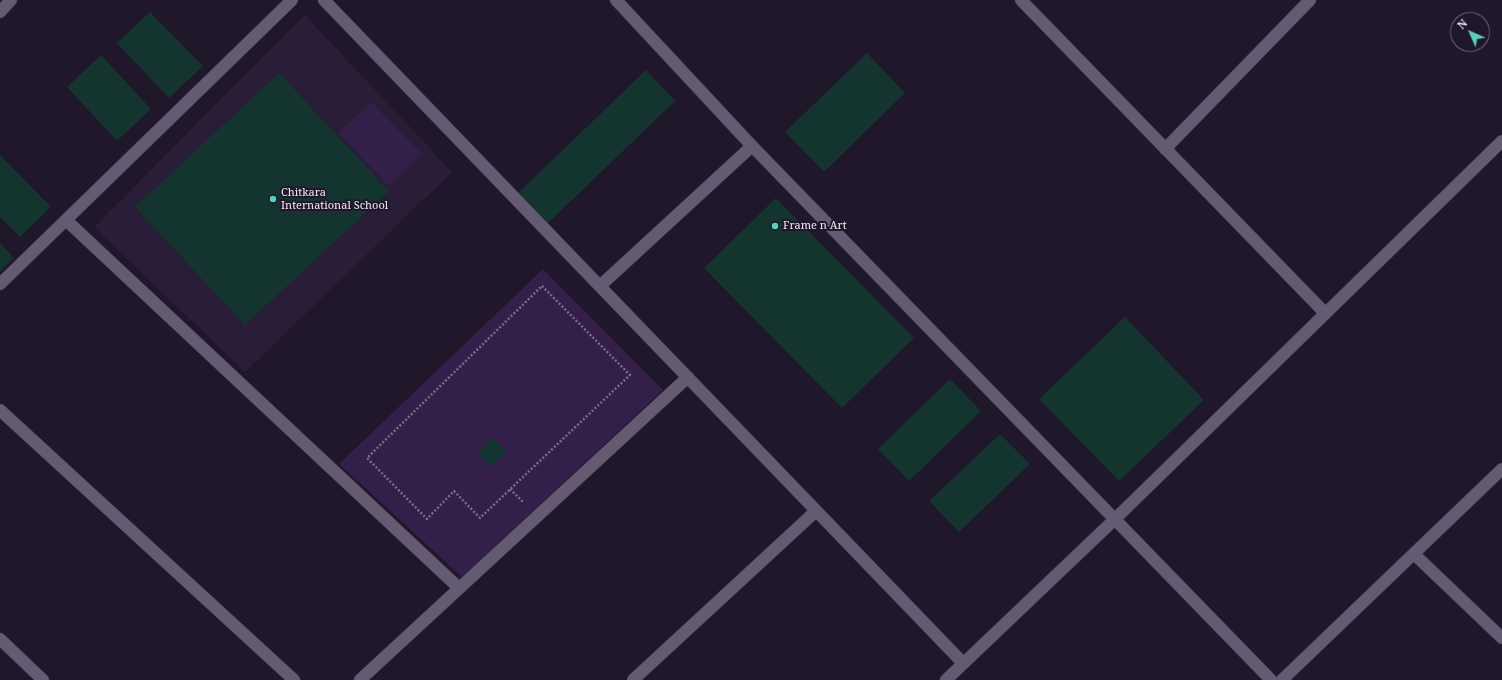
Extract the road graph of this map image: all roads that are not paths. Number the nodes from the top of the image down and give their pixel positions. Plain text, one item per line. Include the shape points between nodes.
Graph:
1 (12, 0) edge
2 (292, 0) edge
3 (324, 0) edge
4 (616, 0) edge
5 (1021, 0) edge
6 (1310, 0) edge
7 (0, 12) edge
8 (1502, 141) edge
9 (752, 146) junction
10 (1165, 149) junction
11 (66, 220) junction
12 (0, 284) edge
13 (600, 286) junction
14 (1325, 313) junction
15 (688, 377) junction
16 (0, 410) edge
17 (1502, 468) edge
18 (816, 511) junction
19 (1114, 519) junction
20 (1414, 554) junction
21 (459, 588) junction
22 (1502, 638) edge
23 (0, 639) edge
24 (963, 663) junction
25 (954, 677) edge
26 (43, 680) edge
27 (294, 680) edge
28 (360, 680) edge
29 (633, 680) edge
30 (1272, 680) edge
31 (1282, 680) edge

1 - 7 street
2 - 11 street
3 - 13 street
4 - 9 street
5 - 10 street
6 - 10 street
8 - 14 street
9 - 13 street
9 - 19 street
10 - 14 street
11 - 12 street
11 - 21 street
13 - 15 street
14 - 19 street
15 - 18 street
15 - 21 street
16 - 27 street
17 - 20 street
18 - 24 street
18 - 29 street
19 - 24 street
19 - 30 street
20 - 22 street
20 - 31 street
21 - 28 street
23 - 26 street
24 - 25 street

